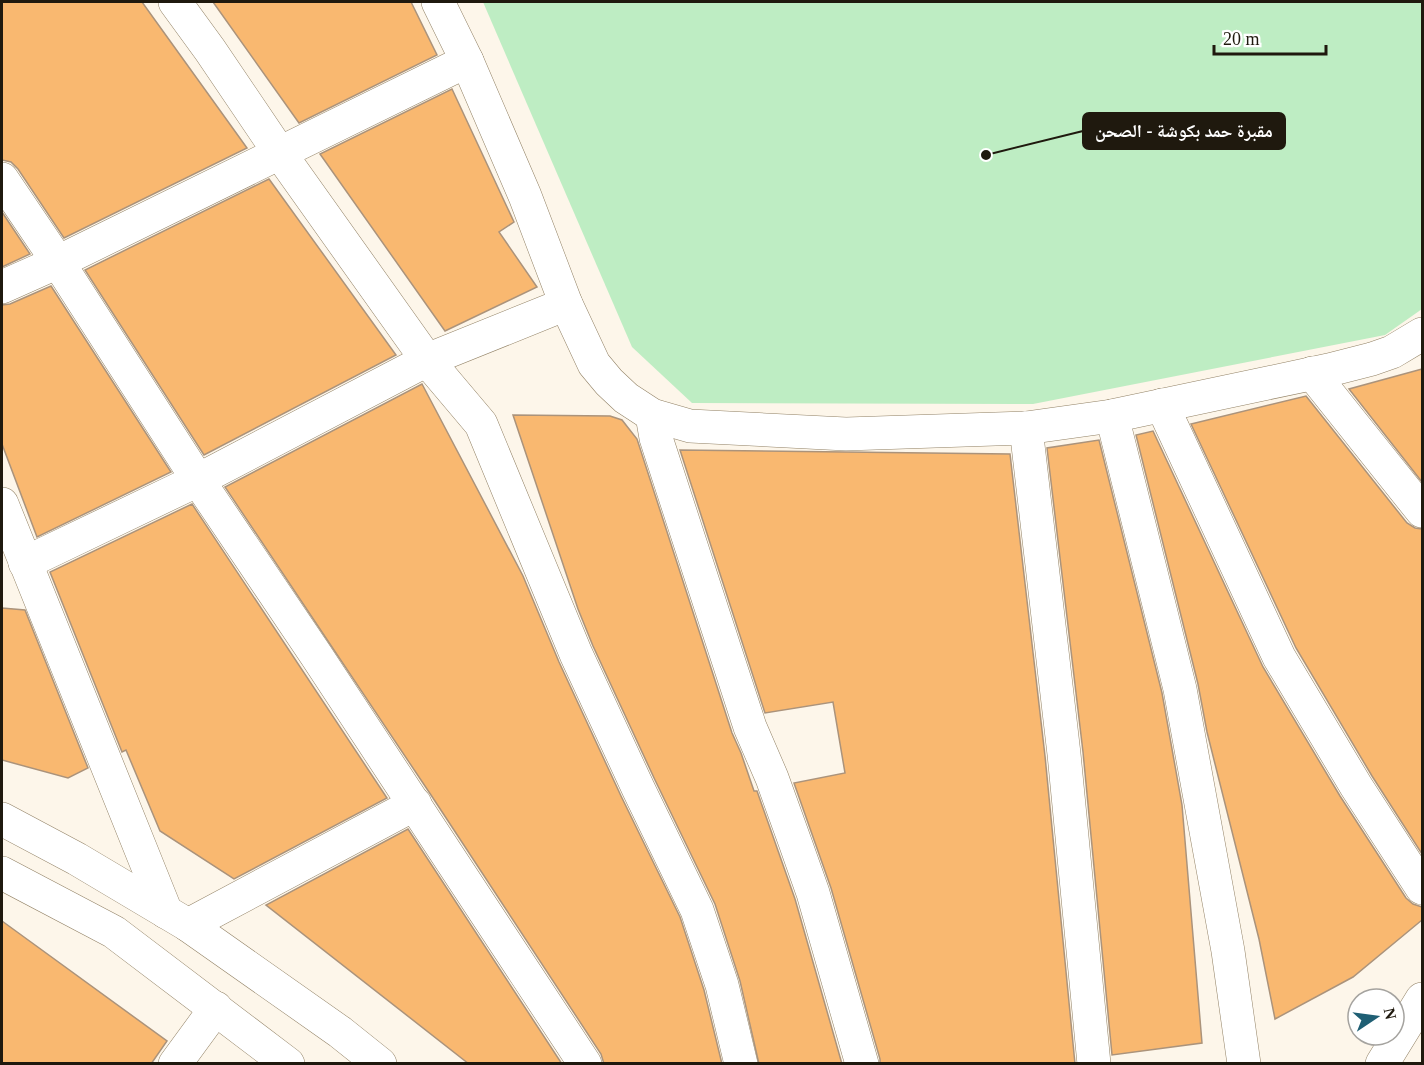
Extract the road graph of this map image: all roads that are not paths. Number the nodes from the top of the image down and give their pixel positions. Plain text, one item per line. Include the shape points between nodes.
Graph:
1 (175, 2) edge
2 (438, 2) edge
3 (467, 61) junction
4 (279, 152) junction
5 (2, 179) edge
6 (58, 262) junction
7 (2, 287) edge
8 (566, 304) junction
9 (1422, 334) edge
10 (427, 360) junction
11 (1312, 373) junction
12 (1162, 405) junction
13 (652, 415) junction
14 (1112, 416) junction
15 (1026, 428) junction
16 (198, 480) junction
17 (2, 504) edge
18 (1422, 511) edge
19 (25, 563) junction
20 (414, 804) junction
21 (2, 819) edge
22 (2, 873) edge
23 (1422, 888) edge
24 (177, 918) junction
25 (1422, 999) edge
26 (216, 1008) junction
27 (176, 1064) edge
28 (288, 1064) edge
29 (380, 1064) edge
30 (585, 1064) edge
31 (741, 1064) edge
32 (862, 1064) edge
33 (1094, 1064) edge
34 (1244, 1064) edge
35 (1382, 1064) edge

1 - 4 street
2 - 3 street
3 - 4 street
3 - 8 street
4 - 6 street
4 - 10 street
5 - 6 street
6 - 7 street
6 - 16 street
8 - 10 street
8 - 13 street via 594,363 626,398
9 - 11 street via 1392,352
10 - 16 street
10 - 31 street via 481,424 576,654 697,910 722,985
11 - 12 street
11 - 18 street
12 - 14 street
12 - 23 street via 1279,657
13 - 15 street via 690,426 846,434
13 - 32 street via 656,438 750,727 813,893
14 - 15 street
14 - 34 street via 1180,689 1228,951
15 - 33 street via 1064,754
16 - 19 street
16 - 20 street
17 - 19 street
19 - 24 street
20 - 24 street
20 - 30 street
21 - 24 street
22 - 26 street via 114,932
24 - 29 street
25 - 35 street
26 - 27 street
26 - 28 street

